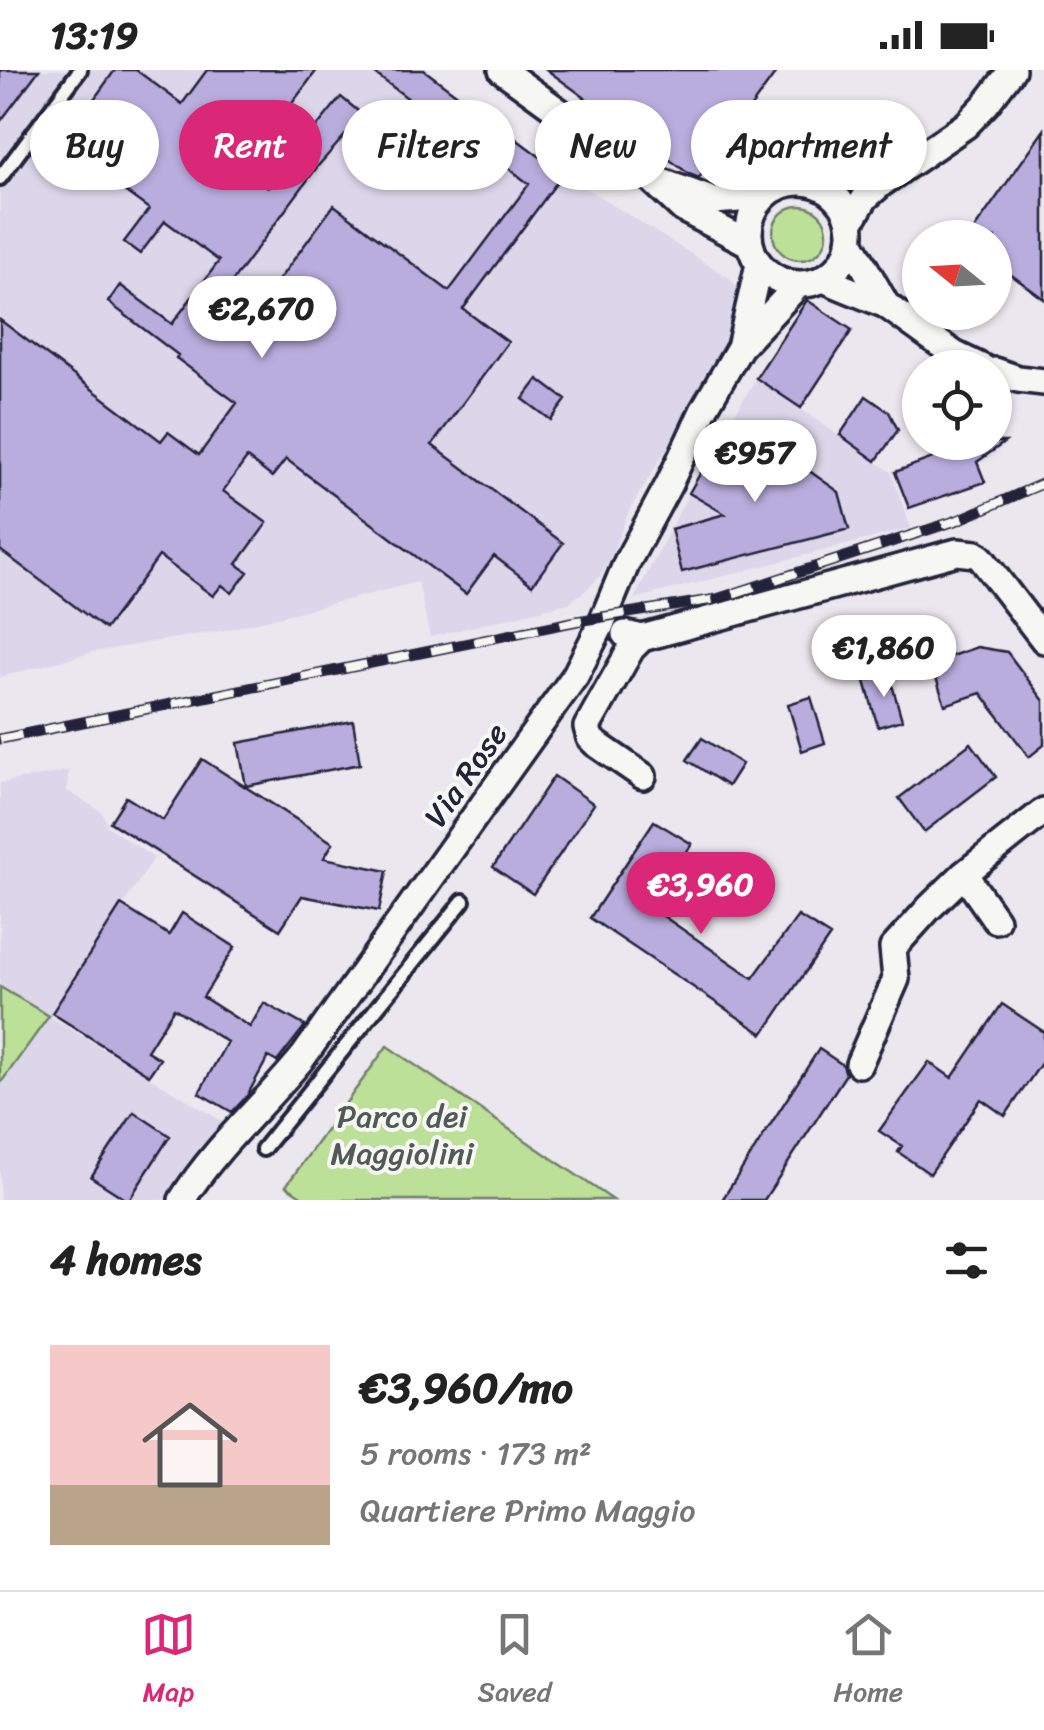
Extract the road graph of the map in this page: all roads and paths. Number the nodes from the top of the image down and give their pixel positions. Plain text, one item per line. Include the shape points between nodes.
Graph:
1 (80, 70) edge
2 (502, 70) edge
3 (1012, 70) edge
4 (543, 100) edge
5 (949, 137) junction
6 (927, 146) edge
7 (0, 178) edge
8 (671, 185) edge
9 (662, 190) edge
10 (773, 190) edge
11 (827, 190) edge
12 (764, 197) junction
13 (850, 232) junction
14 (755, 254) junction
15 (811, 281) junction
16 (886, 305) junction
17 (740, 347) junction
18 (948, 350) edge
19 (1012, 377) edge
20 (1044, 382) edge
21 (1044, 640) edge
22 (643, 776) dead end
23 (1044, 811) edge
24 (964, 874) junction
25 (463, 901) dead end
26 (996, 920) dead end
27 (322, 1031) junction
28 (348, 1046) junction
29 (859, 1064) dead end
30 (263, 1149) dead end
31 (182, 1200) edge

1 - 7 lane
2 - 4 street
3 - 5 street
5 - 6 street
5 - 13 street via 866,198
8 - 12 street via 714,201
9 - 14 street via 682,210
10 - 12 street
11 - 13 street via 844,207
12 - 14 street via 749,227
13 - 15 street via 836,269
13 - 16 street
14 - 15 street via 777,278
14 - 17 street, Via Rose
15 - 16 street
15 - 17 street, Via Rose
16 - 18 street
17 - 27 street, Via Rose via 575,676
19 - 20 street
21 - 22 street via 982,558 958,552 633,636 587,726 595,743
23 - 24 street
24 - 26 street
24 - 29 street via 893,948 896,979
25 - 28 lane
27 - 28 lane
27 - 31 street, Via Rose
28 - 30 lane

